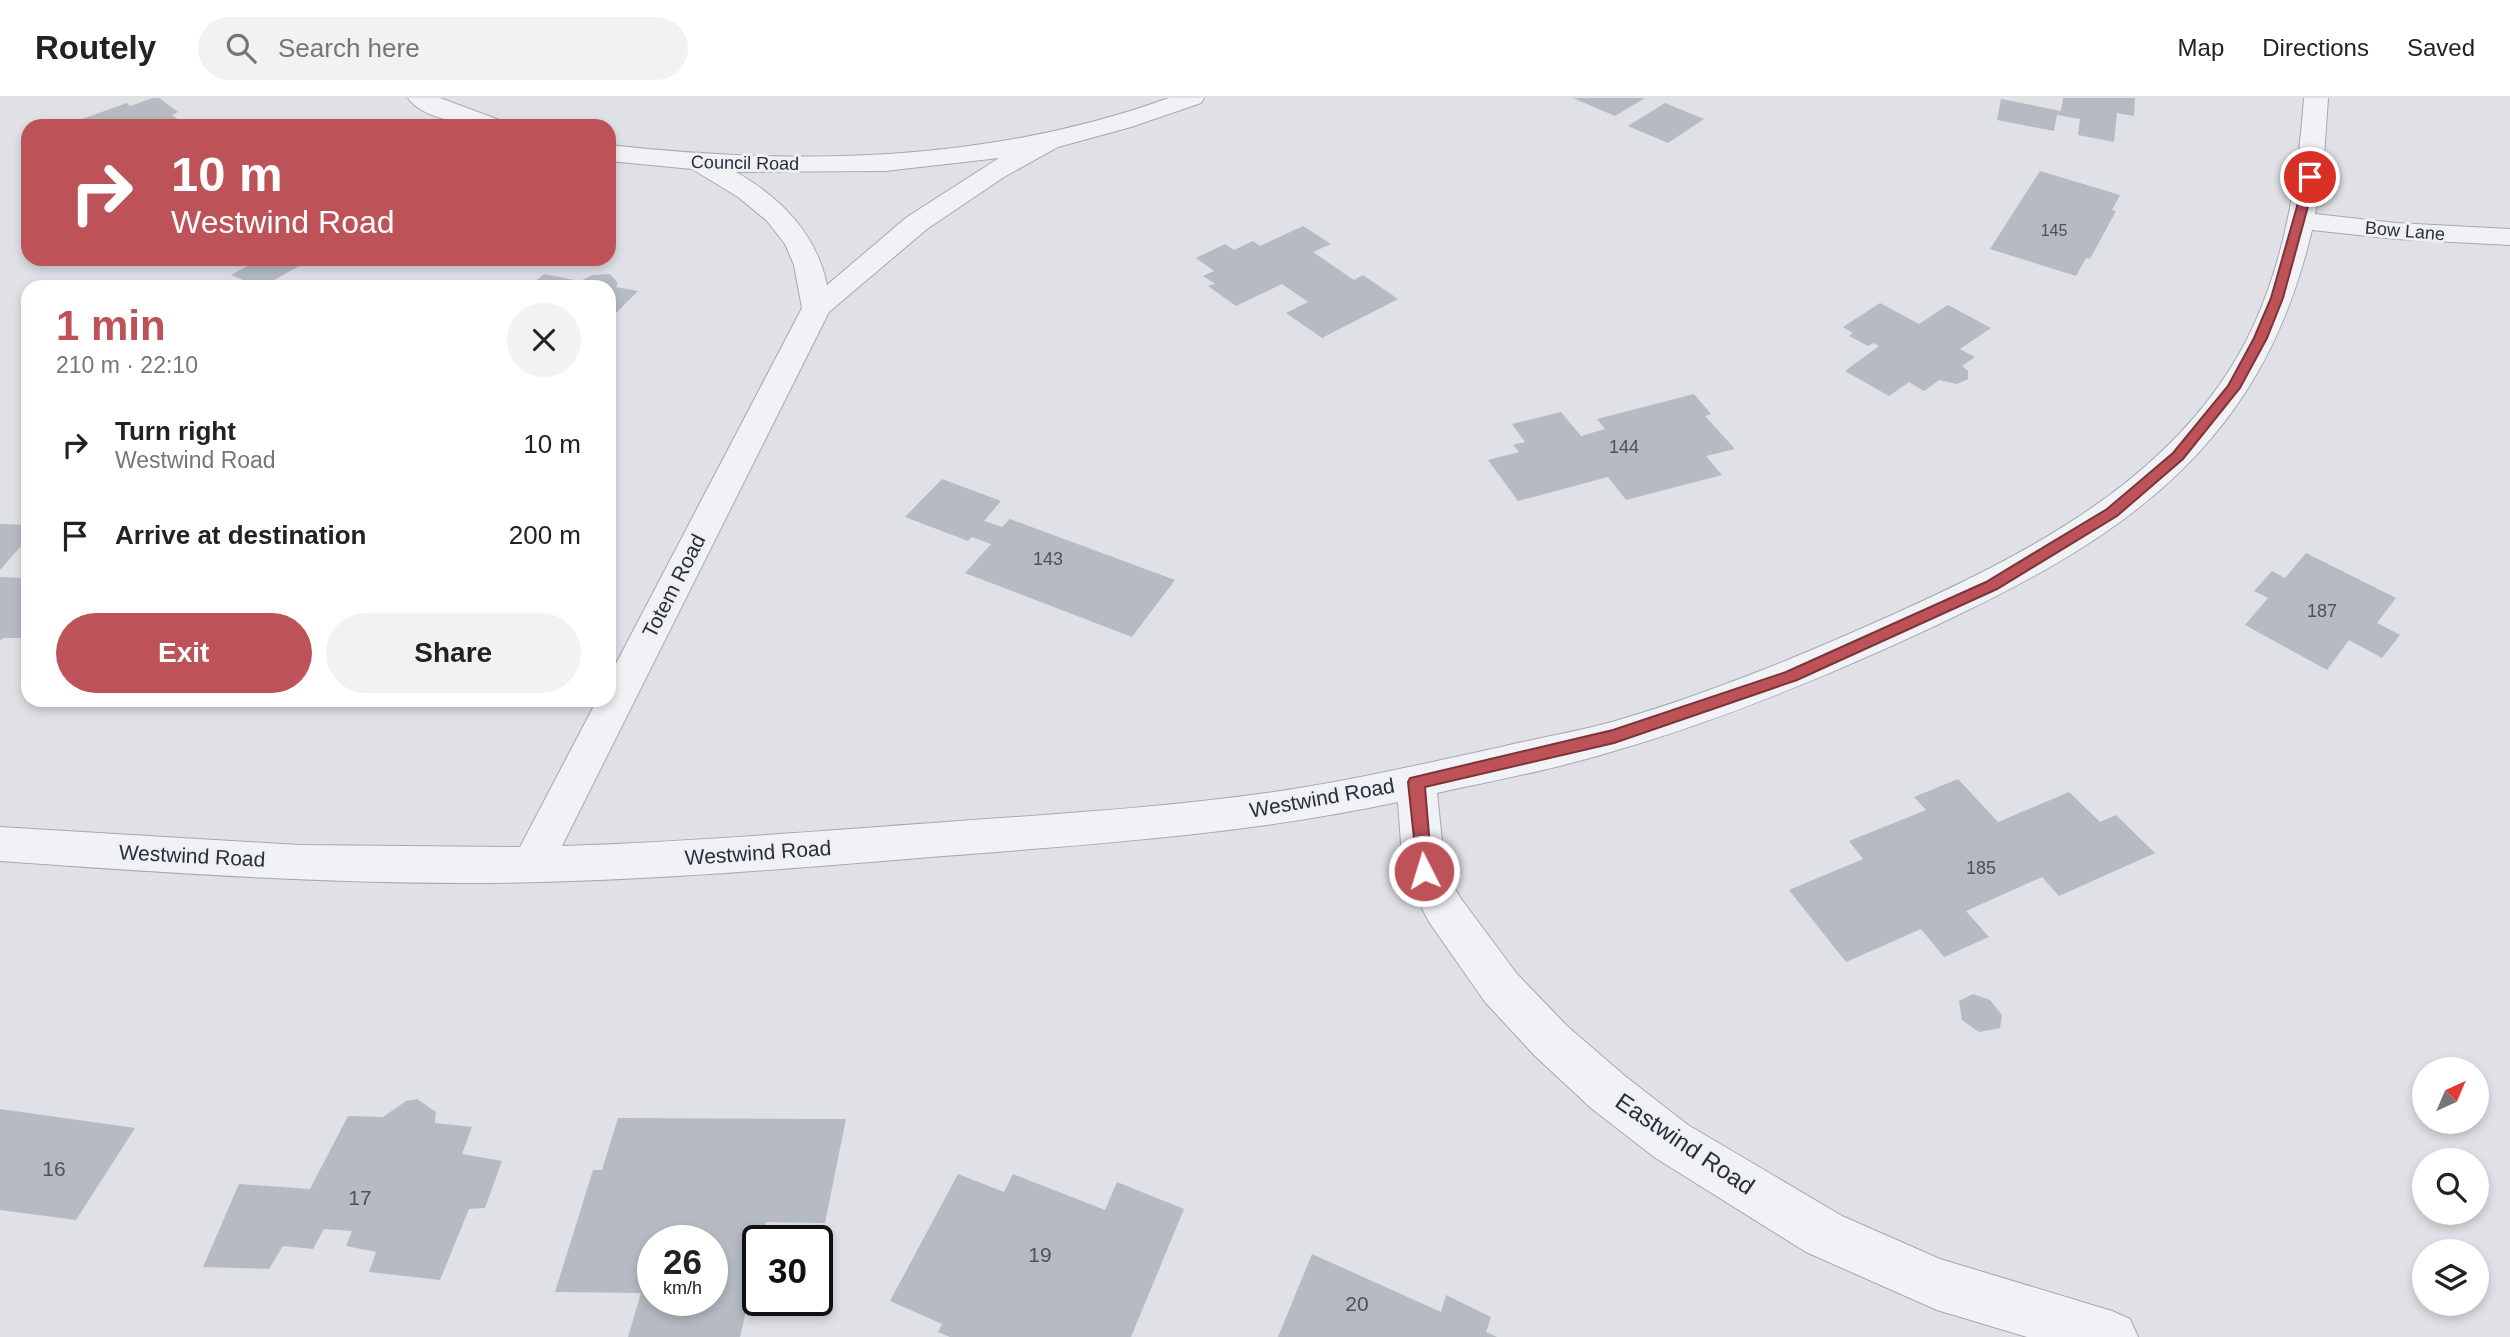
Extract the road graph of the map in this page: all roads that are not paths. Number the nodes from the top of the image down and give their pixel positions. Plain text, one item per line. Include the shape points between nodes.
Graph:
1 (420, 98) edge
2 (1192, 98) edge
3 (2316, 98) edge
4 (473, 119) edge
5 (1048, 142) junction
6 (616, 154) edge
7 (881, 162) joint
8 (700, 163) junction
9 (2300, 220) junction
10 (2510, 237) edge
11 (817, 308) junction
12 (616, 699) edge
13 (612, 707) edge
14 (1416, 782) junction
15 (0, 844) edge
16 (532, 863) junction
17 (2112, 1337) edge

1 - 4 street
2 - 5 street, Totem Road
3 - 9 street, Westwind Road via 2310,177
5 - 7 street, Totem Road
5 - 11 street, Totem Road via 917,223
6 - 8 street, Council Road
7 - 8 street, Council Road
8 - 11 street via 731,178 778,216 805,257
9 - 10 street, Bow Lane
9 - 14 street, Westwind Road via 2277,298 2234,388 2178,456 2112,512 1992,586 1792,676 1614,736
11 - 12 street, Totem Road
13 - 16 street, Totem Road
14 - 16 street, Westwind Road via 1263,810 1116,825 730,856
14 - 17 street, Eastwind Road via 1424,871 1444,909 1501,988 1608,1092 1671,1141 1824,1234 1937,1284
15 - 16 street, Westwind Road via 402,866

